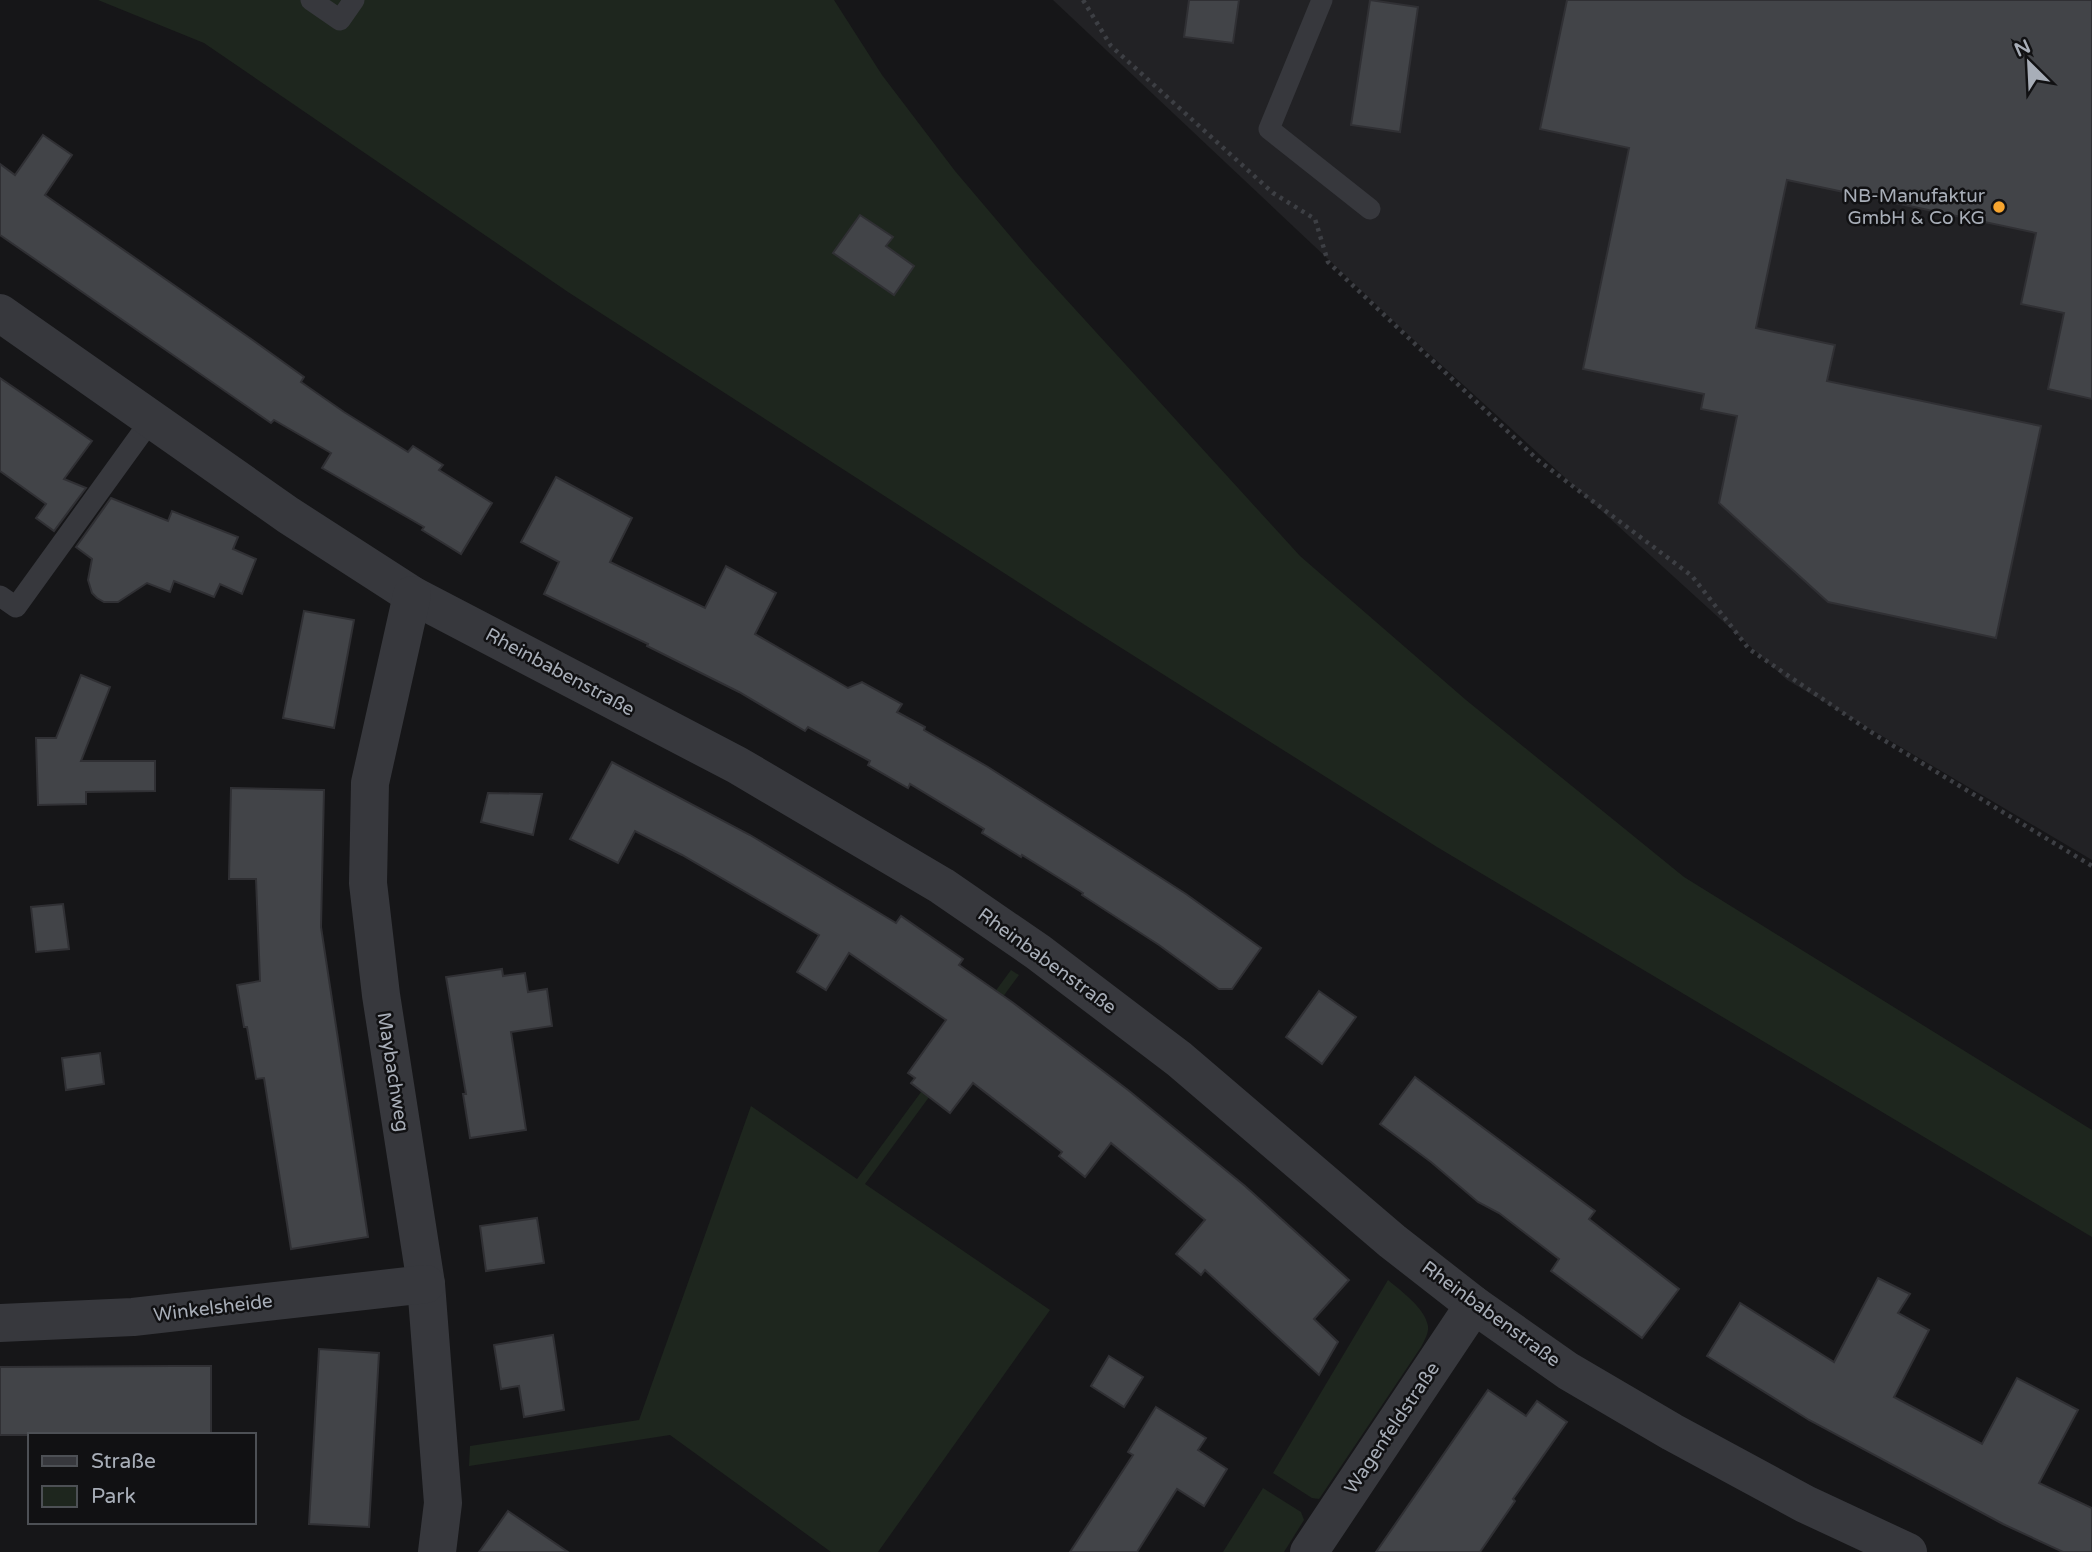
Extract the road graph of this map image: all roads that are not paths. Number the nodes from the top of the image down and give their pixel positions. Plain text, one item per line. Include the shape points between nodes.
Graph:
1 (311, 0) edge
2 (354, 0) edge
3 (1322, 0) edge
4 (1370, 209) dead end
5 (0, 313) edge
6 (151, 420) junction
7 (412, 595) junction
8 (0, 596) edge
9 (426, 1284) junction
10 (1474, 1305) junction
11 (0, 1324) edge
12 (437, 1552) edge
13 (1309, 1552) edge
14 (1908, 1552) edge

1 - 2 lane via 340,20
3 - 4 lane via 1269,129
5 - 6 street, Rheinbabenstraße
6 - 7 street, Rheinbabenstraße
6 - 8 lane via 16,607
7 - 9 street, Maybachweg via 370,783 368,883
7 - 10 street, Rheinbabenstraße via 737,765 942,886 1038,951 1179,1059
9 - 11 street, Winkelsheide via 133,1317
9 - 12 street, Maybachweg via 443,1503
10 - 13 street, Wagenfeldstraße
10 - 14 street, Rheinbabenstraße via 1568,1371 1672,1432 1805,1504

